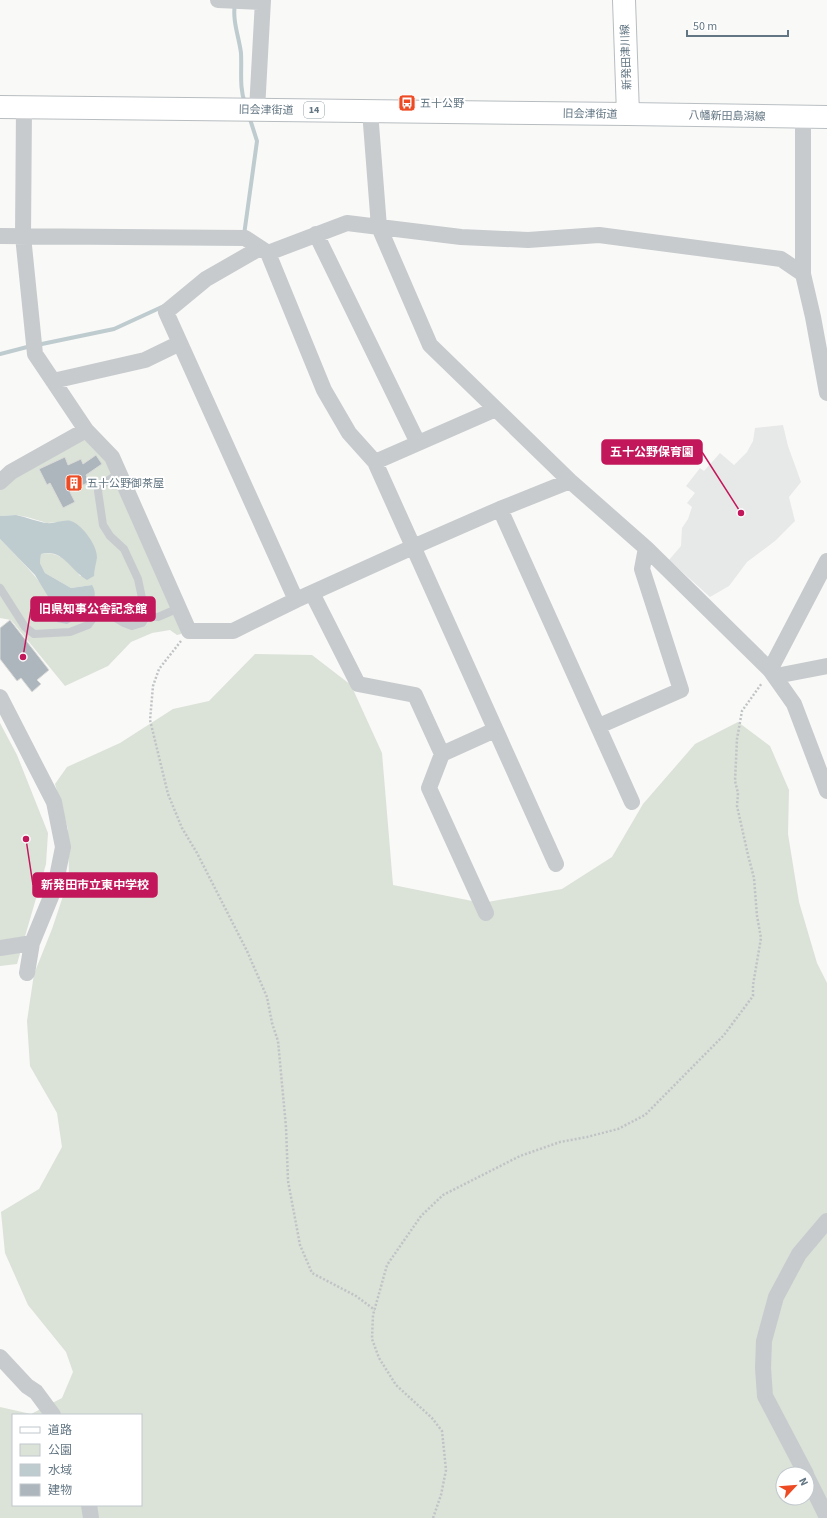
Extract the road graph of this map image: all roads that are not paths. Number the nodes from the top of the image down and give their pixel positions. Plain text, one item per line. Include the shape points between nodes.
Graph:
1 (218, 0) edge
2 (624, 0) edge
3 (263, 1) edge
4 (0, 107) edge
5 (24, 107) junction
6 (257, 110) junction
7 (370, 111) junction
8 (628, 114) junction
9 (803, 117) junction
10 (827, 117) edge
11 (379, 227) junction
12 (316, 234) junction
13 (0, 236) edge
14 (23, 236) junction
15 (264, 251) junction
16 (803, 274) junction
17 (820, 315) edge
18 (180, 343) junction
19 (53, 381) junction
20 (827, 393) edge
21 (496, 409) junction
22 (86, 430) junction
23 (418, 443) junction
24 (375, 462) junction
25 (119, 473) junction
26 (570, 481) junction
27 (0, 482) edge
28 (500, 509) junction
29 (413, 547) junction
30 (646, 548) junction
31 (827, 561) edge
32 (0, 588) edge
33 (312, 593) junction
34 (296, 600) junction
35 (178, 608) junction
36 (146, 617) junction
37 (827, 666) edge
38 (773, 673) junction
39 (0, 697) edge
40 (599, 726) junction
41 (495, 730) junction
42 (442, 754) junction
43 (827, 790) edge
44 (632, 802) dead end
45 (556, 864) dead end
46 (486, 913) dead end
47 (32, 943) junction
48 (0, 948) edge
49 (27, 973) dead end
50 (827, 1222) edge
51 (0, 1357) edge
52 (52, 1414) edge
53 (802, 1466) edge
54 (815, 1493) edge
55 (89, 1506) edge
56 (827, 1517) edge
57 (92, 1518) edge

1 - 3 street
2 - 8 main road, 新発田津川線
3 - 6 street
4 - 5 main road, 旧会津街道 / 14
5 - 6 main road, 旧会津街道 / 14
5 - 14 street
6 - 7 main road, 旧会津街道 / 14
7 - 8 main road, 旧会津街道 / 14
7 - 11 street
8 - 9 main road, 八幡新田島潟線
9 - 10 main road, 八幡新田島潟線
9 - 16 street
11 - 12 street via 348,223
11 - 16 street via 461,237 528,240 599,235 781,259
11 - 21 street via 430,345
12 - 15 street
12 - 23 street
13 - 14 street
14 - 15 street via 245,238
14 - 19 street via 35,354
15 - 18 street via 206,279 166,312
15 - 24 street via 324,390 348,433
16 - 17 street
17 - 20 street
18 - 19 street via 145,360
18 - 34 street
19 - 22 street
21 - 23 street
21 - 26 street
22 - 25 street via 112,457
22 - 27 street via 11,472
23 - 24 street
24 - 29 street
25 - 35 street
25 - 36 lane via 100,486 98,491 103,524 110,536 124,549 138,580
26 - 28 street
26 - 30 street
28 - 29 street
28 - 40 street
29 - 33 street
29 - 41 street
30 - 38 street
30 - 40 street via 642,568 681,690
31 - 38 street
32 - 36 lane via 25,627 34,634 70,632 88,625 102,610 132,626 142,623
33 - 34 street
33 - 42 street via 358,684 415,695
34 - 35 street via 233,631 189,631
35 - 36 lane via 158,617
37 - 38 street
38 - 43 street via 794,704
39 - 47 street via 54,802 63,847 55,887
40 - 44 street
41 - 42 street
41 - 45 street
42 - 46 street via 429,788
47 - 48 street
47 - 49 street
50 - 53 street via 799,1254 776,1297 764,1341 762,1368 765,1396
51 - 52 street via 36,1392
54 - 56 street
55 - 57 street

